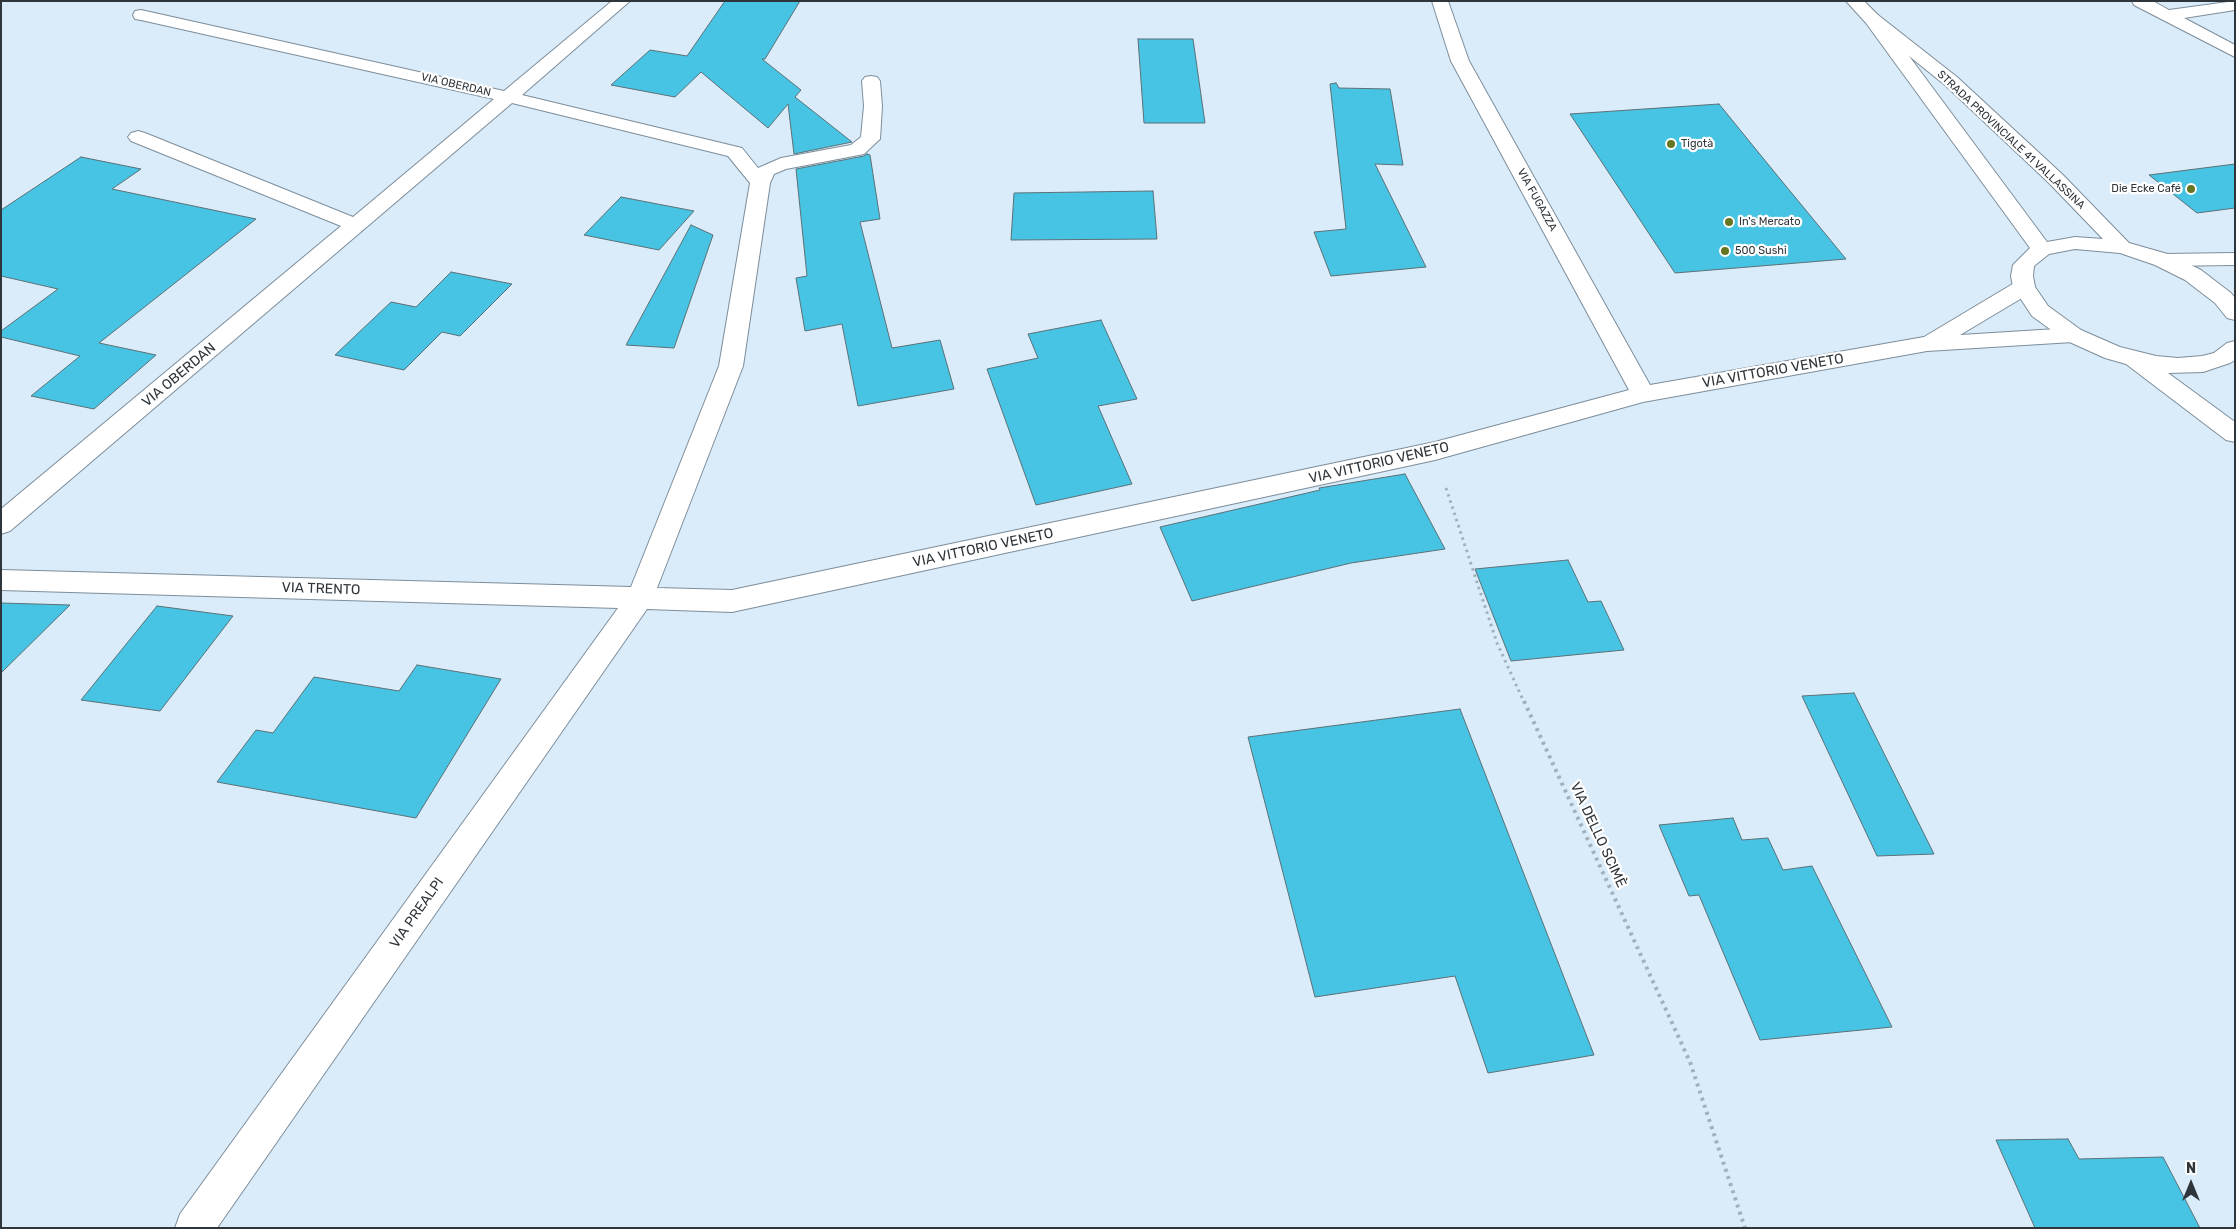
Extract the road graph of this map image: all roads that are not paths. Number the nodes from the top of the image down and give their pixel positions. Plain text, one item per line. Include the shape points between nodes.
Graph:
1 (622, 1) edge
2 (1440, 1) edge
3 (1854, 1) edge
4 (2140, 1) edge
5 (2235, 5) edge
6 (141, 15) dead end
7 (2167, 15) junction
8 (1872, 19) junction
9 (2235, 52) edge
10 (871, 81) dead end
11 (508, 97) junction
12 (138, 137) dead end
13 (760, 183) junction
14 (356, 225) junction
15 (2122, 247) junction
16 (2042, 250) junction
17 (2235, 259) edge
18 (2163, 260) junction
19 (2024, 287) junction
20 (2235, 312) edge
21 (2073, 335) junction
22 (1927, 344) junction
23 (2133, 359) junction
24 (2230, 360) edge
25 (1643, 394) junction
26 (2235, 434) edge
27 (1, 524) edge
28 (1, 580) edge
29 (640, 598) junction
30 (194, 1228) edge

1 - 11 street, VIA OBERDAN
2 - 25 street, VIA FUGAZZA via 1460,61
3 - 8 street, STRADA PROVINCIALE 41 VALLASSINA
4 - 7 street
5 - 7 street
6 - 11 street, VIA OBERDAN
7 - 9 street
8 - 15 street, STRADA PROVINCIALE 41 VALLASSINA via 1951,81 2056,178
8 - 16 street, STRADA PROVINCIALE 41 VALLASSINA
10 - 13 street via 870,139 857,150 781,164 766,170
11 - 13 street, VIA OBERDAN via 735,152
11 - 14 street, VIA OBERDAN
12 - 14 street
13 - 29 street via 731,366
14 - 27 street, VIA OBERDAN
15 - 16 street, STRADA PROVINCIALE 41 VALLASSINA via 2075,243
15 - 18 street, STRADA PROVINCIALE 41 VALLASSINA
16 - 19 street via 2024,266
17 - 18 street
18 - 20 street, STRADA PROVINCIALE 41 VALLASSINA via 2210,286
19 - 21 street via 2040,311
19 - 22 street, VIA VITTORIO VENETO
21 - 22 street, VIA VITTORIO VENETO
21 - 23 street
22 - 25 street, VIA VITTORIO VENETO
23 - 24 street via 2178,366
23 - 26 street
25 - 29 street, VIA VITTORIO VENETO via 1434,451 1246,494 732,601
28 - 29 street, VIA TRENTO
29 - 30 street, VIA PREALPI

